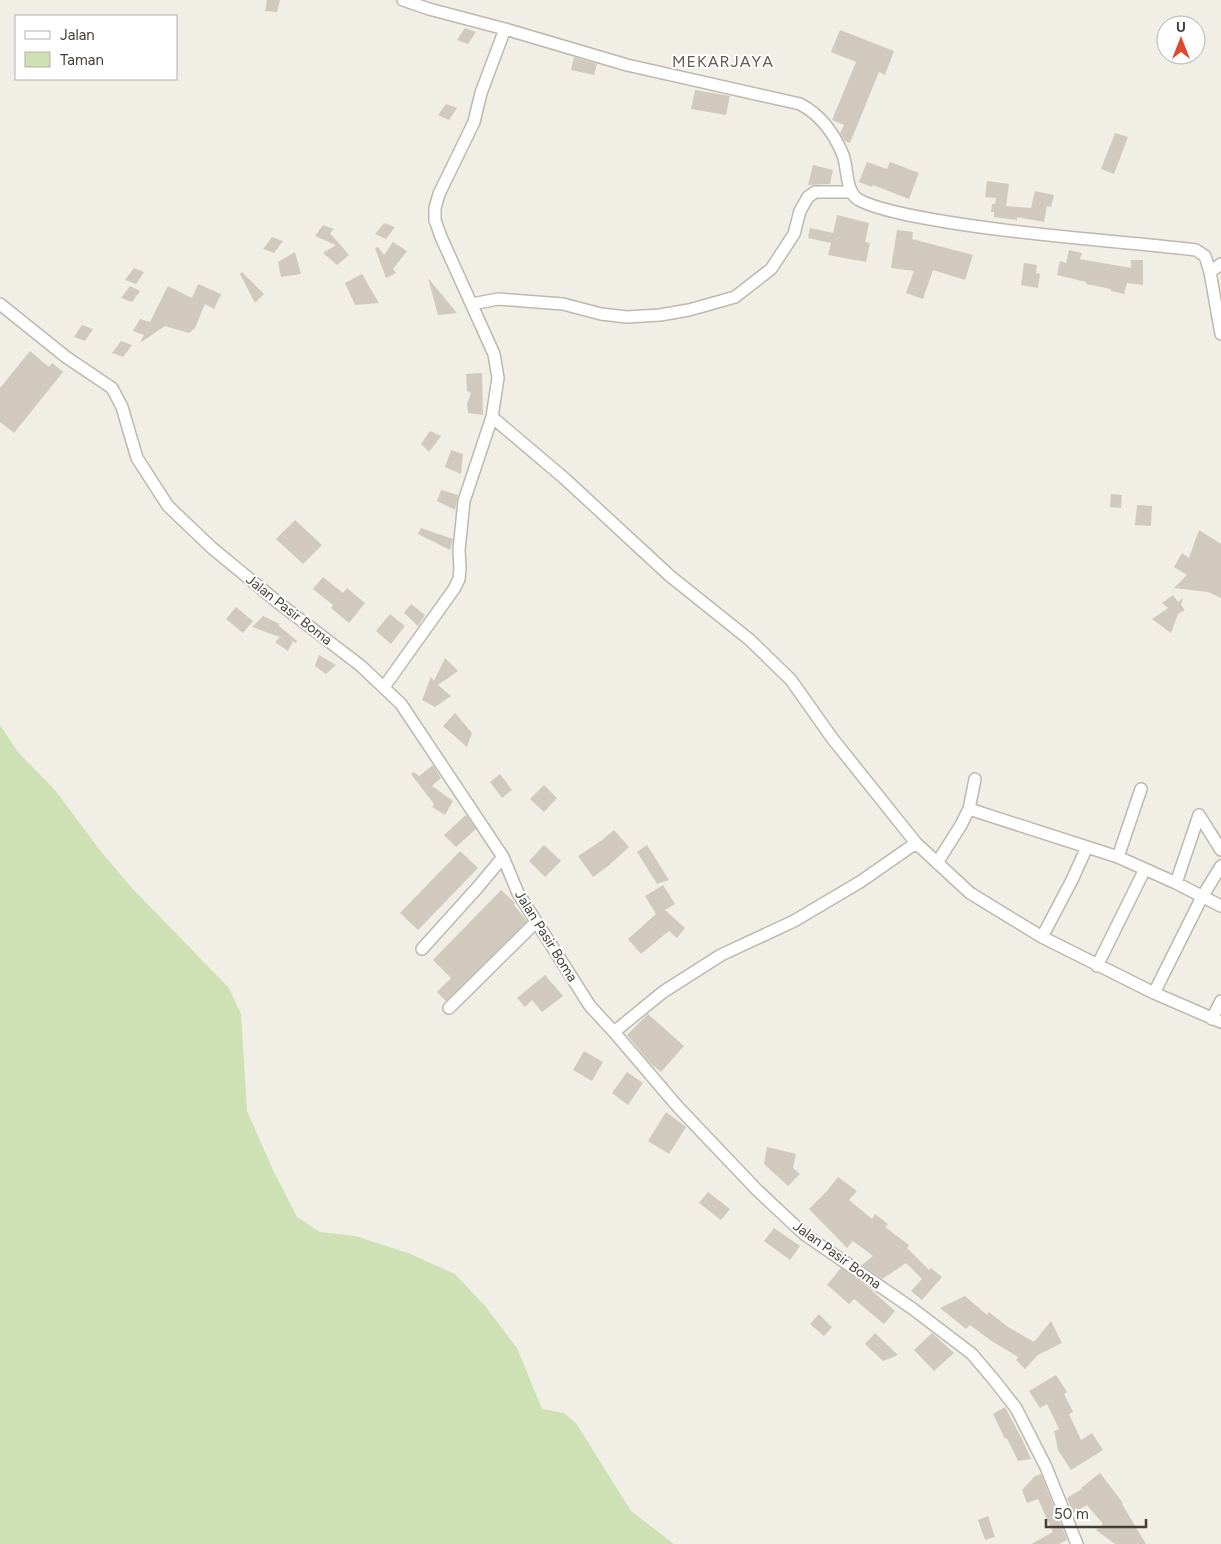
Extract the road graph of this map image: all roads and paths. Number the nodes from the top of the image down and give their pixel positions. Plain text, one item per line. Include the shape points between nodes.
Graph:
1 (403, 0) edge
2 (505, 29) junction
3 (851, 192) junction
4 (1221, 264) edge
5 (1210, 272) junction
6 (0, 304) edge
7 (472, 304) junction
8 (1221, 334) edge
9 (492, 417) junction
10 (384, 687) junction
11 (975, 780) dead end
12 (1141, 789) dead end
13 (969, 810) junction
14 (916, 844) junction
15 (1220, 844) edge
16 (1087, 847) junction
17 (503, 856) junction
18 (1118, 857) junction
19 (937, 862) junction
20 (1221, 866) edge
21 (1145, 869) junction
22 (1176, 883) junction
23 (1202, 896) junction
24 (1221, 906) edge
25 (536, 922) junction
26 (1042, 937) junction
27 (422, 948) dead end
28 (1097, 966) junction
29 (1154, 993) junction
30 (1221, 1001) edge
31 (449, 1008) dead end
32 (1216, 1020) edge
33 (614, 1032) junction
34 (1077, 1544) edge

1 - 2 street
2 - 3 street via 627,65 800,104 819,116 838,143
2 - 7 street via 481,93 474,122 435,208 440,237
3 - 5 street via 857,199 922,218 997,230 1196,250 1205,256
3 - 7 street via 815,192 808,197 800,211 794,234 772,269 728,299 689,310 627,317 562,304 498,298
4 - 5 street
5 - 8 street
6 - 10 street, Jalan Pasir Boma via 66,357 112,388 122,407 137,458 168,506 212,548
7 - 9 street via 497,367
9 - 10 street via 464,501 459,579
9 - 14 street via 670,576 750,640 790,680
10 - 17 street, Jalan Pasir Boma via 401,704
11 - 13 street
12 - 18 street
13 - 16 street
13 - 19 street
14 - 19 street
14 - 33 street via 794,921 721,955 662,992
15 - 22 street via 1199,816
16 - 18 street
16 - 26 street
17 - 25 street, Jalan Pasir Boma via 518,893
17 - 27 street
18 - 21 street
19 - 26 street via 970,893
20 - 23 street
21 - 22 street
21 - 28 street
22 - 23 street
23 - 24 street
23 - 29 street
25 - 31 street
25 - 33 street, Jalan Pasir Boma via 590,1006
26 - 28 street
28 - 29 street
29 - 32 street
30 - 32 street
33 - 34 street, Jalan Pasir Boma via 678,1107 804,1234 972,1354 1016,1408 1046,1467

